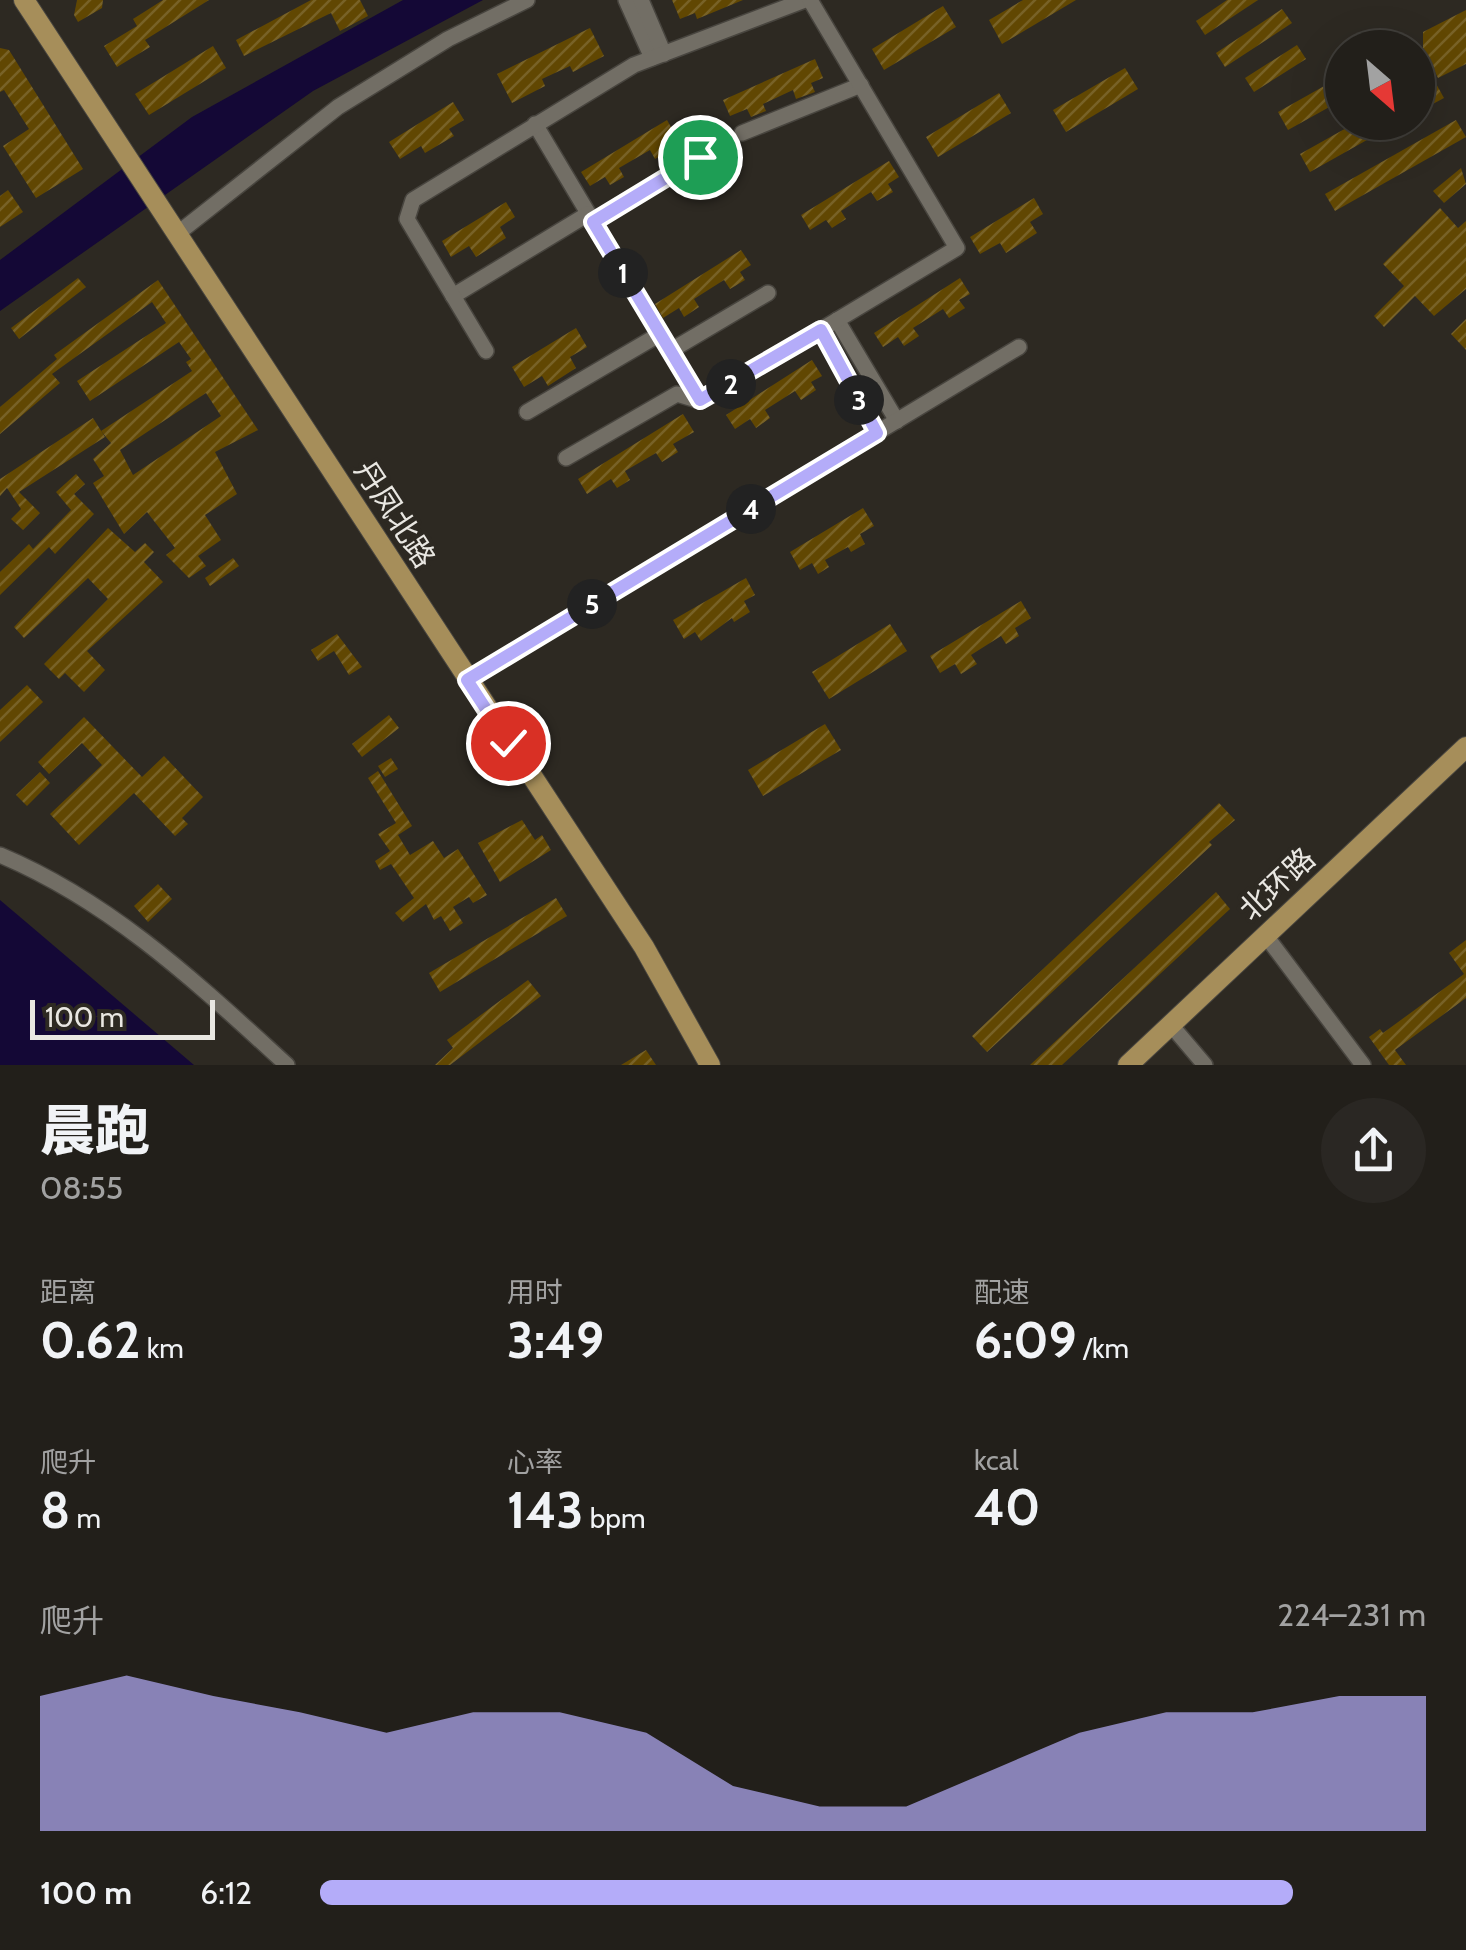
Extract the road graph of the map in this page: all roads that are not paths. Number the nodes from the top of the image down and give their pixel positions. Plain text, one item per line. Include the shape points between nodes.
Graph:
1 (24, 0) edge
2 (527, 0) edge
3 (626, 0) edge
4 (641, 0) edge
5 (807, 0) edge
6 (658, 56) junction
7 (861, 86) junction
8 (534, 124) junction
9 (742, 133) dead end
10 (700, 157) dead end
11 (590, 218) junction
12 (177, 234) junction
13 (768, 293) dead end
14 (453, 296) junction
15 (837, 320) junction
16 (821, 330) junction
17 (660, 334) junction
18 (1020, 347) dead end
19 (486, 351) dead end
20 (670, 351) junction
21 (700, 400) junction
22 (528, 412) dead end
23 (897, 421) junction
24 (877, 433) junction
25 (566, 458) dead end
26 (467, 680) junction
27 (1466, 747) edge
28 (0, 855) edge
29 (1266, 936) junction
30 (1171, 1025) junction
31 (287, 1065) edge
32 (710, 1065) edge
33 (1128, 1065) edge
34 (1206, 1065) edge
35 (1364, 1065) edge

1 - 12 main road, 丹凤北路
2 - 12 street via 338,106
3 - 6 street
4 - 6 street
5 - 6 street
5 - 7 street
6 - 8 street
7 - 9 street
7 - 15 street via 957,248
8 - 11 street
8 - 14 street via 422,192 408,208 407,219
10 - 11 street
11 - 14 street
11 - 17 street
12 - 26 main road, 丹凤北路
13 - 20 street
14 - 19 street
15 - 16 street
15 - 23 street
16 - 21 street
16 - 24 street
17 - 20 street
17 - 22 street
18 - 23 street
20 - 21 street
21 - 25 street via 678,394
23 - 24 street
24 - 26 street
26 - 32 main road, 丹凤北路 via 644,948
27 - 29 main road, 北环路
28 - 31 street via 102,907
29 - 30 main road, 北环路
29 - 35 street
30 - 33 main road, 北环路
30 - 34 street

